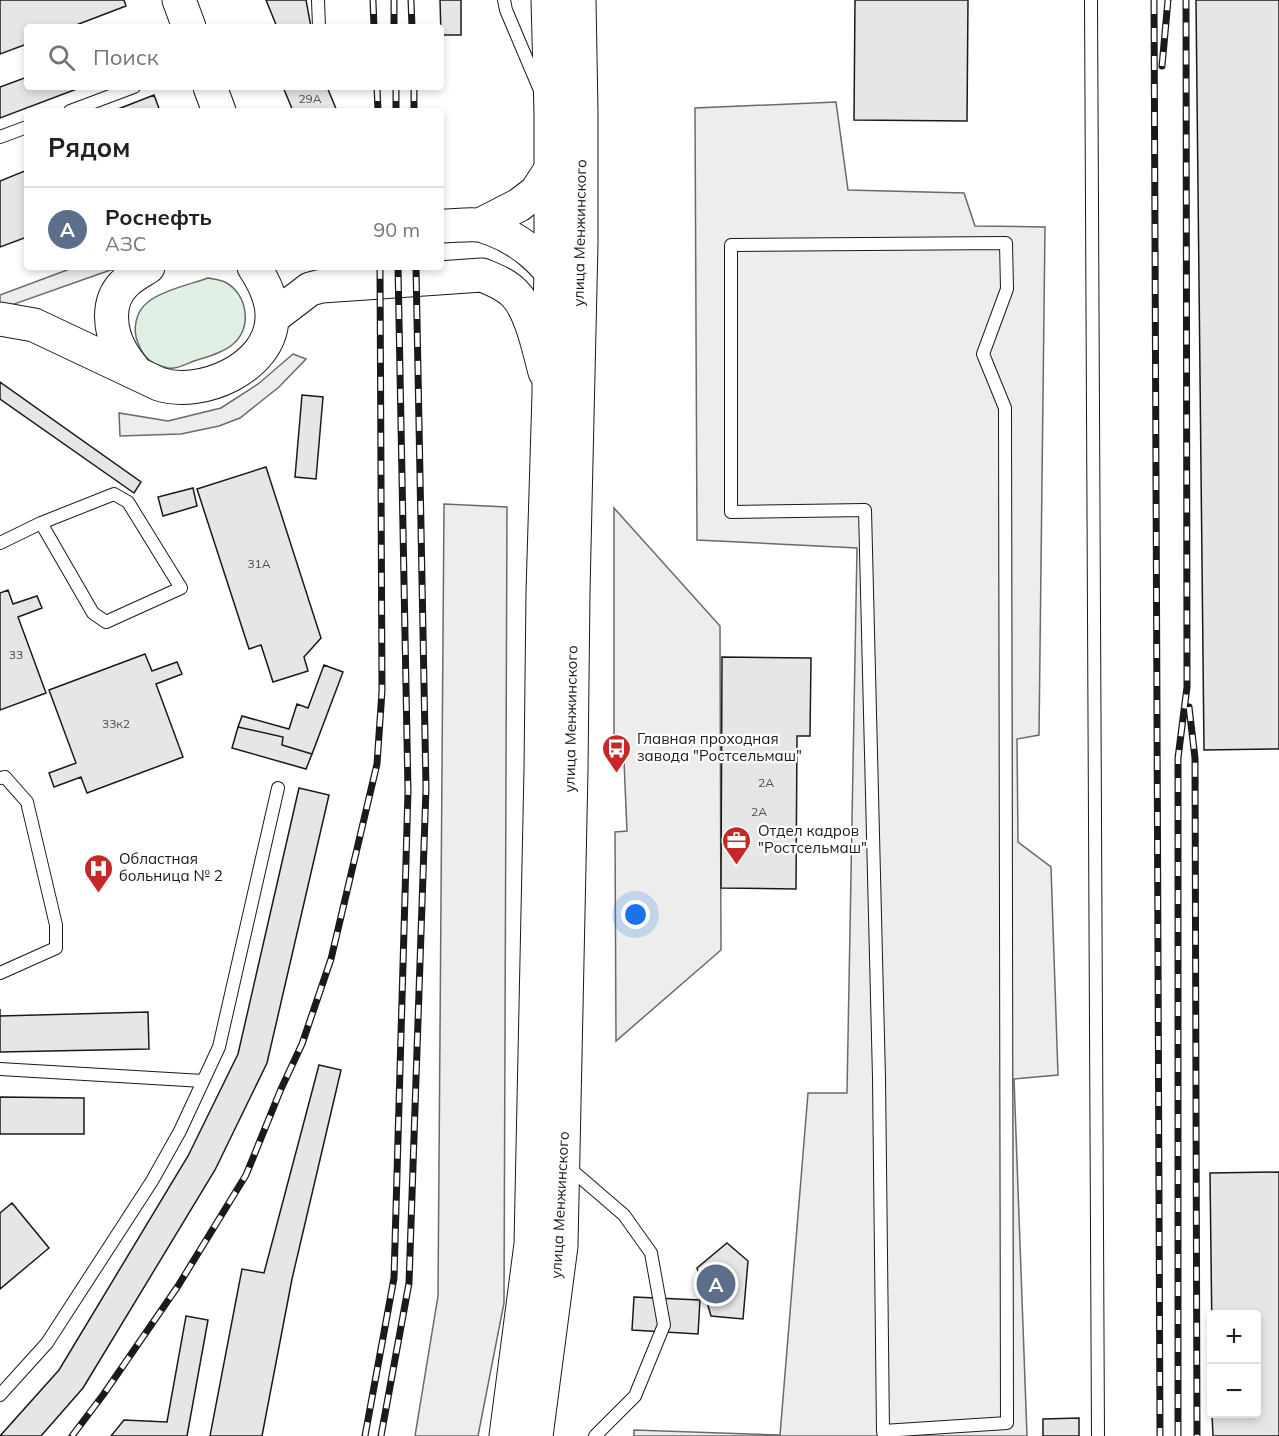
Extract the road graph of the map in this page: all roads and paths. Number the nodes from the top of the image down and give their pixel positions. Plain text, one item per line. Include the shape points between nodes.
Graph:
1 (179, 0) edge
2 (318, 0) edge
3 (504, 0) edge
4 (548, 0) edge
5 (579, 0) edge
6 (1090, 0) edge
7 (188, 24) edge
8 (319, 24) edge
9 (126, 90) edge
10 (78, 108) edge
11 (551, 113) junction
12 (24, 128) edge
13 (0, 137) edge
14 (566, 166) junction
15 (551, 221) junction
16 (444, 227) edge
17 (481, 239) junction
18 (518, 242) junction
19 (444, 254) edge
20 (144, 270) edge
21 (255, 270) edge
22 (308, 270) edge
23 (551, 272) junction
24 (271, 307) junction
25 (0, 319) edge
26 (564, 340) junction
27 (136, 372) junction
28 (549, 393) junction
29 (41, 523) junction
30 (0, 543) edge
31 (0, 778) edge
32 (278, 788) dead end
33 (0, 973) edge
34 (0, 1069) edge
35 (203, 1081) junction
36 (563, 1162) junction
37 (0, 1395) edge
38 (883, 1433) edge
39 (506, 1436) edge
40 (536, 1436) edge
41 (595, 1436) edge
42 (1098, 1436) edge

1 - 7 main road
2 - 8 lane
3 - 11 lane
4 - 11 main road, улица Менжинского
5 - 14 main road, улица Менжинского
6 - 42 lane
9 - 10 lane
11 - 14 main road, улица Менжинского
12 - 13 lane
14 - 15 main road, улица Менжинского
14 - 17 main road
14 - 26 main road, улица Менжинского via 581,243
15 - 18 main road
15 - 23 main road, улица Менжинского
16 - 17 main road
17 - 18 main road
17 - 19 main road
17 - 26 main road via 529,283 539,306
18 - 23 main road
20 - 27 main road via 124,283 115,295 111,315 121,352
21 - 24 main road
22 - 24 main road
23 - 26 main road via 570,304
24 - 27 main road via 268,335 256,357 216,381 186,388 169,387
24 - 28 main road via 322,286 482,275 501,282 516,294 537,342
25 - 27 main road via 34,325
26 - 28 main road, улица Менжинского
26 - 36 main road, улица Менжинского
28 - 39 main road, улица Менжинского via 531,1245
29 - 29 lane via 93,613 106,622 181,588 128,502 114,494
29 - 30 lane
31 - 33 lane via 5,777 27,802 56,925 56,948
32 - 35 lane via 219,1047
34 - 35 lane
35 - 37 lane via 152,1181 105,1255 47,1343
36 - 40 main road, улица Менжинского via 561,1246
36 - 41 lane via 624,1215 651,1252 664,1324 635,1396
38 - 38 lane via 865,510 731,512 731,245 1006,243 1007,289 983,354 1005,408 1007,1424

